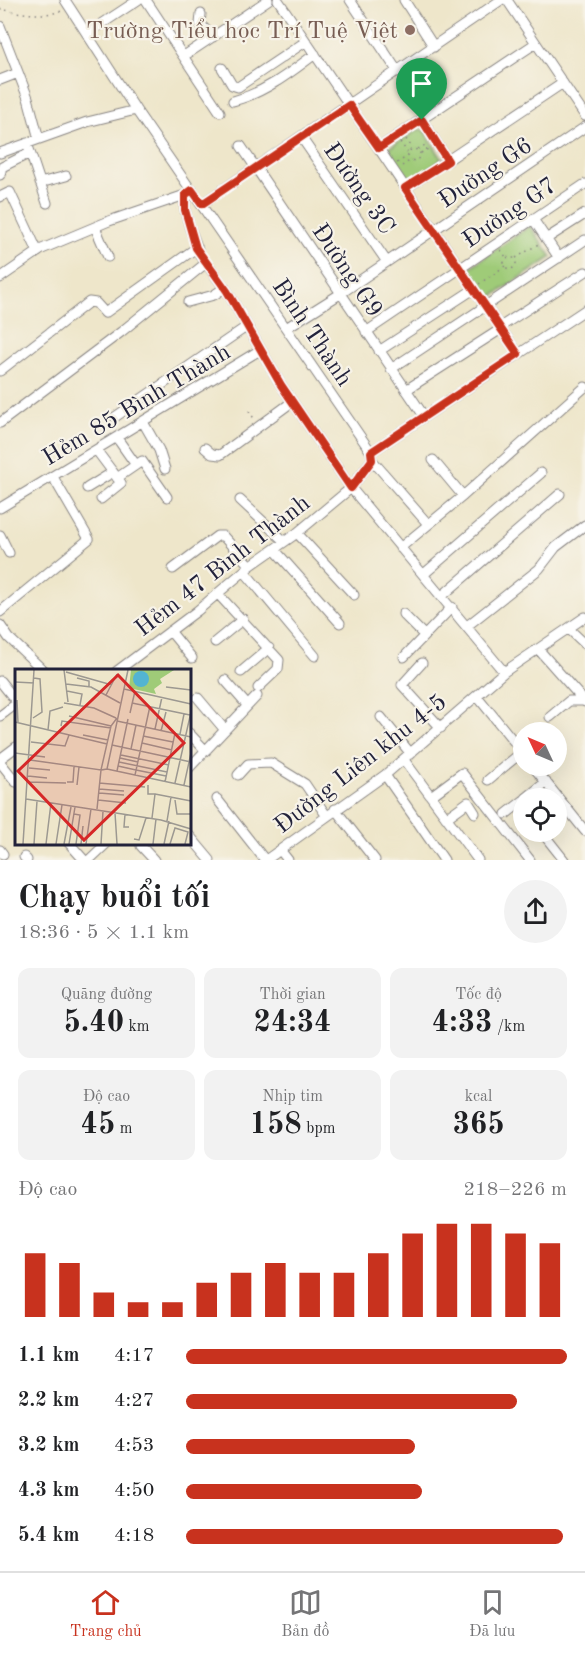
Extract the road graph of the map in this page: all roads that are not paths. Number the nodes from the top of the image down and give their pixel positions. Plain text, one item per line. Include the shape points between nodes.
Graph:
1 (65, 0) edge
2 (138, 0) edge
3 (146, 0) edge
4 (268, 0) edge
5 (278, 0) edge
6 (350, 0) edge
7 (404, 0) edge
8 (501, 0) edge
9 (507, 0) edge
10 (201, 14) dead end
11 (0, 26) edge
12 (88, 33) junction
13 (213, 37) junction
14 (305, 42) junction
15 (536, 43) junction
16 (434, 47) junction
17 (315, 54) junction
18 (184, 56) junction
19 (222, 68) dead end
20 (398, 72) junction
21 (18, 73) junction
22 (0, 80) edge
23 (563, 83) junction
24 (233, 101) dead end
25 (349, 105) junction
26 (136, 110) junction
27 (220, 112) dead end
28 (585, 116) edge
29 (422, 120) junction
30 (585, 127) edge
31 (301, 137) junction
32 (39, 139) junction
33 (27, 143) junction
34 (241, 146) dead end
35 (379, 148) junction
36 (0, 153) edge
37 (30, 153) junction
38 (448, 161) junction
39 (255, 168) junction
40 (0, 175) edge
41 (66, 176) dead end
42 (40, 183) junction
43 (585, 184) edge
44 (405, 188) junction
45 (189, 192) junction
46 (0, 197) edge
47 (48, 203) dead end
48 (202, 204) junction
49 (585, 214) edge
50 (534, 219) junction
51 (95, 227) junction
52 (434, 230) junction
53 (546, 239) junction
54 (585, 240) edge
55 (196, 248) junction
56 (38, 252) junction
57 (108, 257) dead end
58 (559, 258) junction
59 (387, 262) junction
60 (206, 263) junction
61 (460, 269) junction
62 (585, 272) edge
63 (0, 278) edge
64 (224, 288) junction
65 (473, 288) junction
66 (340, 294) junction
67 (188, 303) dead end
68 (486, 306) junction
69 (585, 310) edge
70 (246, 327) junction
71 (286, 328) junction
72 (500, 328) junction
73 (366, 332) junction
74 (260, 351) junction
75 (379, 351) junction
76 (518, 354) junction
77 (392, 369) junction
78 (0, 371) edge
79 (585, 387) edge
80 (406, 390) junction
81 (292, 402) junction
82 (424, 416) junction
83 (114, 417) dead end
84 (144, 422) junction
85 (0, 423) edge
86 (117, 438) junction
87 (205, 448) dead end
88 (97, 451) junction
89 (371, 456) junction
90 (433, 460) dead end
91 (136, 465) junction
92 (165, 469) dead end
93 (541, 473) dead end
94 (115, 475) junction
95 (52, 477) junction
96 (87, 488) dead end
97 (351, 488) junction
98 (560, 494) dead end
99 (462, 496) junction
100 (167, 497) dead end
101 (101, 499) dead end
102 (240, 500) dead end
103 (0, 508) edge
104 (428, 524) junction
105 (584, 527) edge
106 (297, 533) junction
107 (0, 535) edge
108 (284, 541) junction
109 (400, 548) junction
110 (274, 549) junction
111 (9, 553) dead end
112 (247, 568) junction
113 (172, 569) dead end
114 (424, 574) junction
115 (218, 594) junction
116 (354, 595) dead end
117 (442, 596) junction
118 (452, 607) junction
119 (0, 612) edge
120 (403, 614) dead end
121 (585, 617) edge
122 (243, 619) junction
123 (340, 623) dead end
124 (0, 625) edge
125 (467, 626) junction
126 (569, 629) junction
127 (170, 631) junction
128 (424, 635) junction
129 (215, 642) dead end
130 (585, 644) edge
131 (269, 648) junction
132 (539, 650) junction
133 (315, 656) dead end
134 (404, 657) dead end
135 (192, 658) dead end
136 (422, 663) dead end
137 (42, 669) edge
138 (120, 669) edge
139 (242, 672) dead end
140 (504, 672) junction
141 (225, 680) dead end
142 (0, 681) edge
143 (477, 696) junction
144 (198, 698) dead end
145 (15, 702) edge
146 (585, 702) edge
147 (15, 704) edge
148 (247, 705) junction
149 (0, 716) edge
150 (381, 717) dead end
151 (550, 717) dead end
152 (441, 728) junction
153 (225, 730) junction
154 (190, 734) edge
155 (513, 741) edge
156 (15, 748) edge
157 (206, 751) junction
158 (407, 757) junction
159 (0, 760) edge
160 (513, 761) edge
161 (190, 767) edge
162 (9, 773) junction
163 (238, 775) dead end
164 (385, 775) junction
165 (541, 776) edge
166 (0, 780) edge
167 (488, 780) dead end
168 (15, 781) edge
169 (546, 782) junction
170 (539, 788) edge
171 (430, 796) junction
172 (218, 799) dead end
173 (335, 809) junction
174 (513, 809) edge
175 (475, 813) dead end
176 (506, 814) dead end
177 (326, 815) junction
178 (446, 818) junction
179 (585, 831) edge
180 (190, 836) edge
181 (550, 842) edge
182 (70, 845) edge
183 (105, 845) edge
184 (141, 846) dead end
185 (280, 850) junction
186 (78, 858) edge
187 (89, 860) edge
188 (154, 860) edge
189 (210, 860) edge
190 (265, 860) edge
191 (288, 860) edge
192 (375, 860) edge
193 (444, 860) edge
194 (478, 860) edge
195 (530, 860) edge
196 (564, 860) edge

1 - 12 street, Bình Thành
2 - 12 street
3 - 18 street
4 - 13 street
5 - 14 street
6 - 20 street
7 - 16 street
8 - 16 street
9 - 15 street
10 - 13 street via 200,24
11 - 21 street
12 - 26 street, Bình Thành
13 - 18 street
14 - 17 street
14 - 19 street via 238,87 232,85
15 - 23 street
15 - 29 street
16 - 20 street
17 - 24 street via 263,89
17 - 25 street
18 - 27 street
20 - 25 street
21 - 22 street
21 - 32 street
23 - 28 street
23 - 38 street
25 - 31 street
25 - 35 street
26 - 32 street
26 - 45 street, Bình Thành
29 - 35 street
29 - 38 street
30 - 52 street, Đường G6
31 - 39 street
31 - 59 street, Đường 3C
32 - 33 street
33 - 36 street
33 - 37 street
34 - 39 street, Đường G9
35 - 44 street
37 - 40 street via 2,167
37 - 42 street
38 - 44 street
39 - 48 street
39 - 66 street, Đường G9
41 - 42 street
42 - 47 street
43 - 50 street, Đường G7
44 - 52 street
45 - 48 street, Bình Thành
45 - 51 street
45 - 55 street via 185,210
46 - 56 street via 10,192
48 - 71 street, Bình Thành
49 - 53 street
50 - 53 street
50 - 61 street, Đường G7
51 - 56 street
51 - 57 street
52 - 59 street, Đường G6
52 - 61 street
53 - 58 street
54 - 58 street
55 - 60 street
55 - 78 street via 105,313 96,303 89,302
56 - 63 street
58 - 68 street
59 - 66 street, Đường G6
60 - 64 street
60 - 85 street
61 - 65 street
61 - 73 street, Đường G7
62 - 72 street
64 - 67 street
64 - 70 street
65 - 68 street
65 - 75 street
66 - 71 street, Đường G6
66 - 73 street, Đường G9
68 - 72 street
68 - 77 street
69 - 76 street
70 - 74 street
70 - 83 street
71 - 89 street, Bình Thành
72 - 76 street
72 - 80 street
73 - 75 street, Đường G9
74 - 81 street
74 - 84 street, Hẻm 85 Bình Thành
75 - 77 street, Đường G9
76 - 82 street
77 - 80 street, Đường G9
79 - 99 street
80 - 82 street, Đường G9
81 - 87 street via 220,455
81 - 97 street
82 - 89 street
84 - 86 street, Hẻm 85 Bình Thành
84 - 92 street
86 - 88 street, Hẻm 85 Bình Thành
86 - 91 street
88 - 94 street
88 - 95 street, Hẻm 85 Bình Thành
89 - 97 street
89 - 104 street, Bình Thành
90 - 99 street
91 - 94 street
91 - 100 street via 142,461
93 - 114 street
94 - 96 street
94 - 101 street via 121,483
95 - 103 street, Hẻm 85 Bình Thành
95 - 119 street via 89,539
97 - 106 street, Hẻm 47 Bình Thành
97 - 109 street
98 - 117 street
99 - 104 street
102 - 108 street
104 - 109 street
105 - 125 street
106 - 108 street, Hẻm 47 Bình Thành
106 - 116 street
107 - 111 street
108 - 110 street, Hẻm 47 Bình Thành
109 - 114 street
110 - 112 street, Hẻm 47 Bình Thành
110 - 123 street
112 - 113 street via 223,536 217,536
112 - 115 street, Hẻm 47 Bình Thành
112 - 133 street
114 - 117 street
115 - 122 street
115 - 127 street, Hẻm 47 Bình Thành
117 - 118 street
118 - 125 street
118 - 128 street
120 - 128 street
121 - 126 street, Đường Liên khu 4-5
122 - 129 street
122 - 131 street
124 - 137 street
125 - 140 street
126 - 130 street
126 - 132 street, Đường Liên khu 4-5
127 - 135 street
127 - 138 street, Hẻm 47 Bình Thành
128 - 134 street
131 - 139 street
131 - 148 street via 279,660 278,669
132 - 140 street, Đường Liên khu 4-5
132 - 146 street
136 - 152 street via 402,685
140 - 143 street, Đường Liên khu 4-5
141 - 148 street
142 - 145 street
143 - 152 street, Đường Liên khu 4-5
143 - 155 street
144 - 153 street
146 - 151 street via 569,701
147 - 149 street
148 - 153 street
150 - 158 street
152 - 158 street, Đường Liên khu 4-5
153 - 157 street
154 - 157 street
156 - 159 street
157 - 161 street
158 - 164 street, Đường Liên khu 4-5
158 - 171 street
159 - 162 street
160 - 167 street
162 - 166 street
162 - 168 street
163 - 177 street via 248,764 271,763 305,784
164 - 173 street, Đường Liên khu 4-5
164 - 193 street
165 - 169 street
169 - 170 street
169 - 179 street
171 - 178 street
171 - 195 street via 462,773
172 - 190 street
173 - 177 street, Đường Liên khu 4-5
173 - 192 street
174 - 176 street
175 - 178 street via 468,802
177 - 185 street, Đường Liên khu 4-5
178 - 194 street
180 - 189 street
181 - 196 street
182 - 186 street
183 - 187 street
184 - 188 street
185 - 190 street, Đường Liên khu 4-5
185 - 191 street

